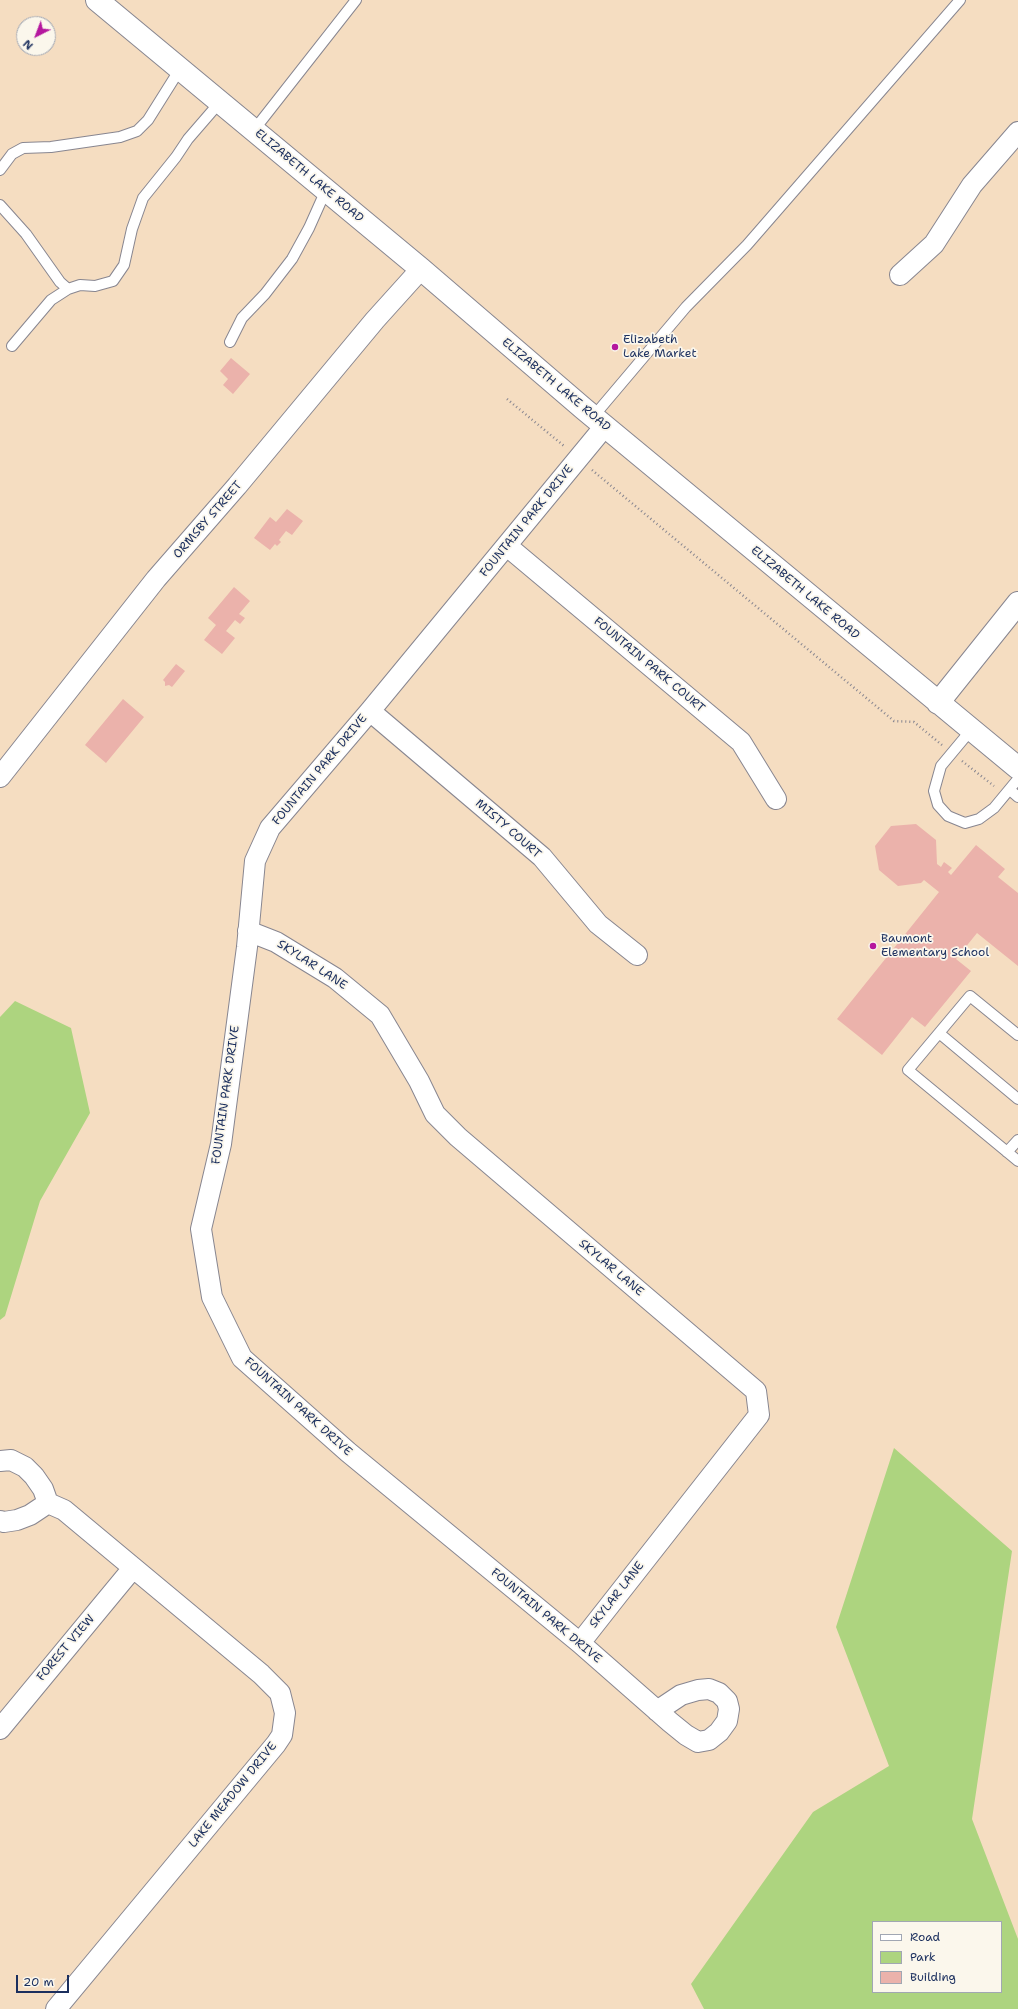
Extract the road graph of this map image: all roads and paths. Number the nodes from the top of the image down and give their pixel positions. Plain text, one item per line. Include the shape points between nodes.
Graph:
1 (97, 0) edge
2 (356, 0) edge
3 (960, 0) edge
4 (180, 69) junction
5 (220, 102) junction
6 (254, 130) junction
7 (1018, 132) edge
8 (0, 170) edge
9 (326, 190) junction
10 (0, 205) edge
11 (421, 269) junction
12 (900, 275) dead end
13 (68, 289) junction
14 (230, 342) dead end
15 (12, 346) dead end
16 (507, 399) dead end
17 (599, 422) junction
18 (579, 459) junction
19 (507, 546) junction
20 (1018, 603) edge
21 (938, 703) junction
22 (370, 711) junction
23 (971, 730) junction
24 (952, 752) junction
25 (1018, 768) edge
26 (0, 777) edge
27 (1018, 779) edge
28 (1011, 794) edge
29 (776, 799) dead end
30 (248, 931) junction
31 (637, 955) dead end
32 (939, 1033) junction
33 (1018, 1035) edge
34 (1018, 1099) edge
35 (1018, 1140) edge
36 (1008, 1152) junction
37 (1018, 1161) edge
38 (0, 1461) edge
39 (48, 1503) junction
40 (0, 1521) edge
41 (133, 1568) junction
42 (580, 1643) junction
43 (657, 1711) dead end
44 (0, 1728) edge
45 (56, 2009) edge

1 - 4 street, ELIZABETH LAKE ROAD
2 - 6 lane
3 - 17 lane via 747,245 686,307
4 - 5 street, ELIZABETH LAKE ROAD
4 - 8 lane via 148,120 137,131 120,137 50,147 23,148 12,154
5 - 6 street, ELIZABETH LAKE ROAD
5 - 13 lane via 143,198 132,229 124,265 113,282 95,286 80,285
6 - 9 street, ELIZABETH LAKE ROAD
7 - 12 street via 972,185 934,244
9 - 11 street, ELIZABETH LAKE ROAD
9 - 14 lane via 292,259 265,294 242,318
10 - 13 lane
11 - 17 street, ELIZABETH LAKE ROAD
11 - 26 street, ORMSBY STREET via 156,579
13 - 15 lane via 51,300
16 - 18 path
17 - 18 street, FOUNTAIN PARK DRIVE
17 - 21 street, ELIZABETH LAKE ROAD
18 - 19 street, FOUNTAIN PARK DRIVE
18 - 24 path via 894,721 914,722
19 - 22 street, FOUNTAIN PARK DRIVE
19 - 29 street, FOUNTAIN PARK COURT via 741,742
20 - 21 street
21 - 23 street, ELIZABETH LAKE ROAD
22 - 30 street, FOUNTAIN PARK DRIVE via 270,828 255,861
22 - 31 street, MISTY COURT via 542,857 598,924
23 - 24 lane
23 - 25 street, ELIZABETH LAKE ROAD
24 - 28 path
24 - 28 lane via 941,766 934,791 938,804 948,816 965,823 979,820
27 - 28 lane
30 - 42 street, FOUNTAIN PARK DRIVE via 221,1144 201,1229 212,1297 242,1358 348,1452
30 - 42 street, SKYLAR LANE via 276,942 335,978 380,1015 419,1081 435,1114 458,1137 756,1391 759,1415
32 - 33 lane via 970,996
32 - 34 lane
32 - 36 lane via 908,1070
35 - 36 lane
36 - 37 lane
38 - 39 street via 11,1460 25,1467 38,1482
39 - 40 street via 17,1520
39 - 41 street, LAKE MEADOW DRIVE via 64,1510
41 - 44 street, FOREST VIEW
41 - 45 street, LAKE MEADOW DRIVE via 261,1674 280,1693 285,1713 282,1735
42 - 43 street, FOUNTAIN PARK DRIVE

